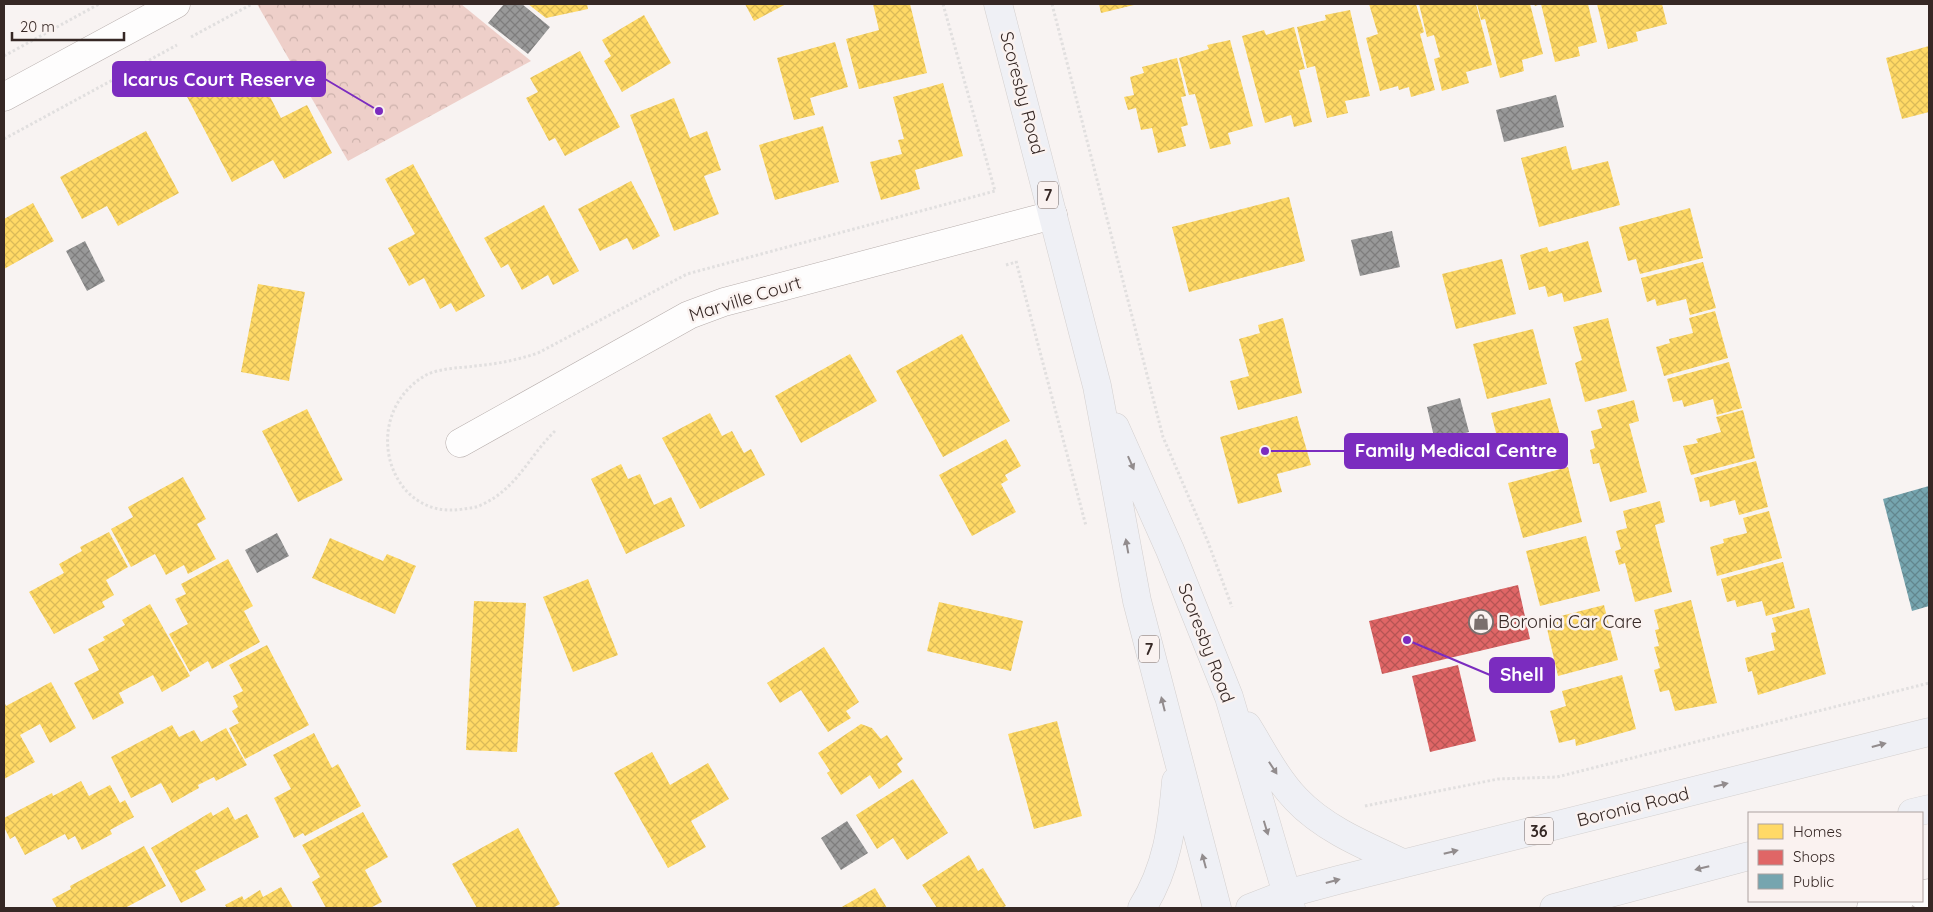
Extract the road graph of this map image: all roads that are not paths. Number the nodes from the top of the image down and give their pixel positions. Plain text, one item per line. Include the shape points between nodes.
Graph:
1 (176, 4) edge
2 (998, 4) edge
3 (4, 98) edge
4 (1053, 215) junction
5 (1097, 386) junction
6 (460, 443) dead end
7 (1229, 697) junction
8 (1929, 732) edge
9 (1178, 759) junction
10 (1929, 809) edge
11 (1916, 812) edge
12 (1748, 856) edge
13 (1403, 864) junction
14 (1289, 901) edge
15 (1895, 902) edge
16 (1581, 904) edge
17 (1142, 908) edge
18 (1217, 908) edge
19 (1250, 908) edge
20 (1554, 908) edge
21 (1871, 908) edge

1 - 3 street
2 - 4 main road, Scoresby Road / 7
4 - 5 main road, Scoresby Road / 7
4 - 6 street, Marville Court via 689,314
5 -> 7 main road, Scoresby Road / 7 via 1170,550
9 -> 5 main road, Scoresby Road / 7 via 1137,601
7 -> 13 main road via 1274,769 1304,807 1356,841
7 -> 14 main road, Scoresby Road / 7
13 -> 8 main road, Boronia Road / 36
9 - 17 main road via 1172,830 1160,872
18 -> 9 main road, Scoresby Road / 7
10 - 11 main road
12 -> 16 main road
14 -> 13 main road, Boronia Road / 36
14 - 19 main road, Boronia Road / 36
15 - 21 street
16 - 20 main road

